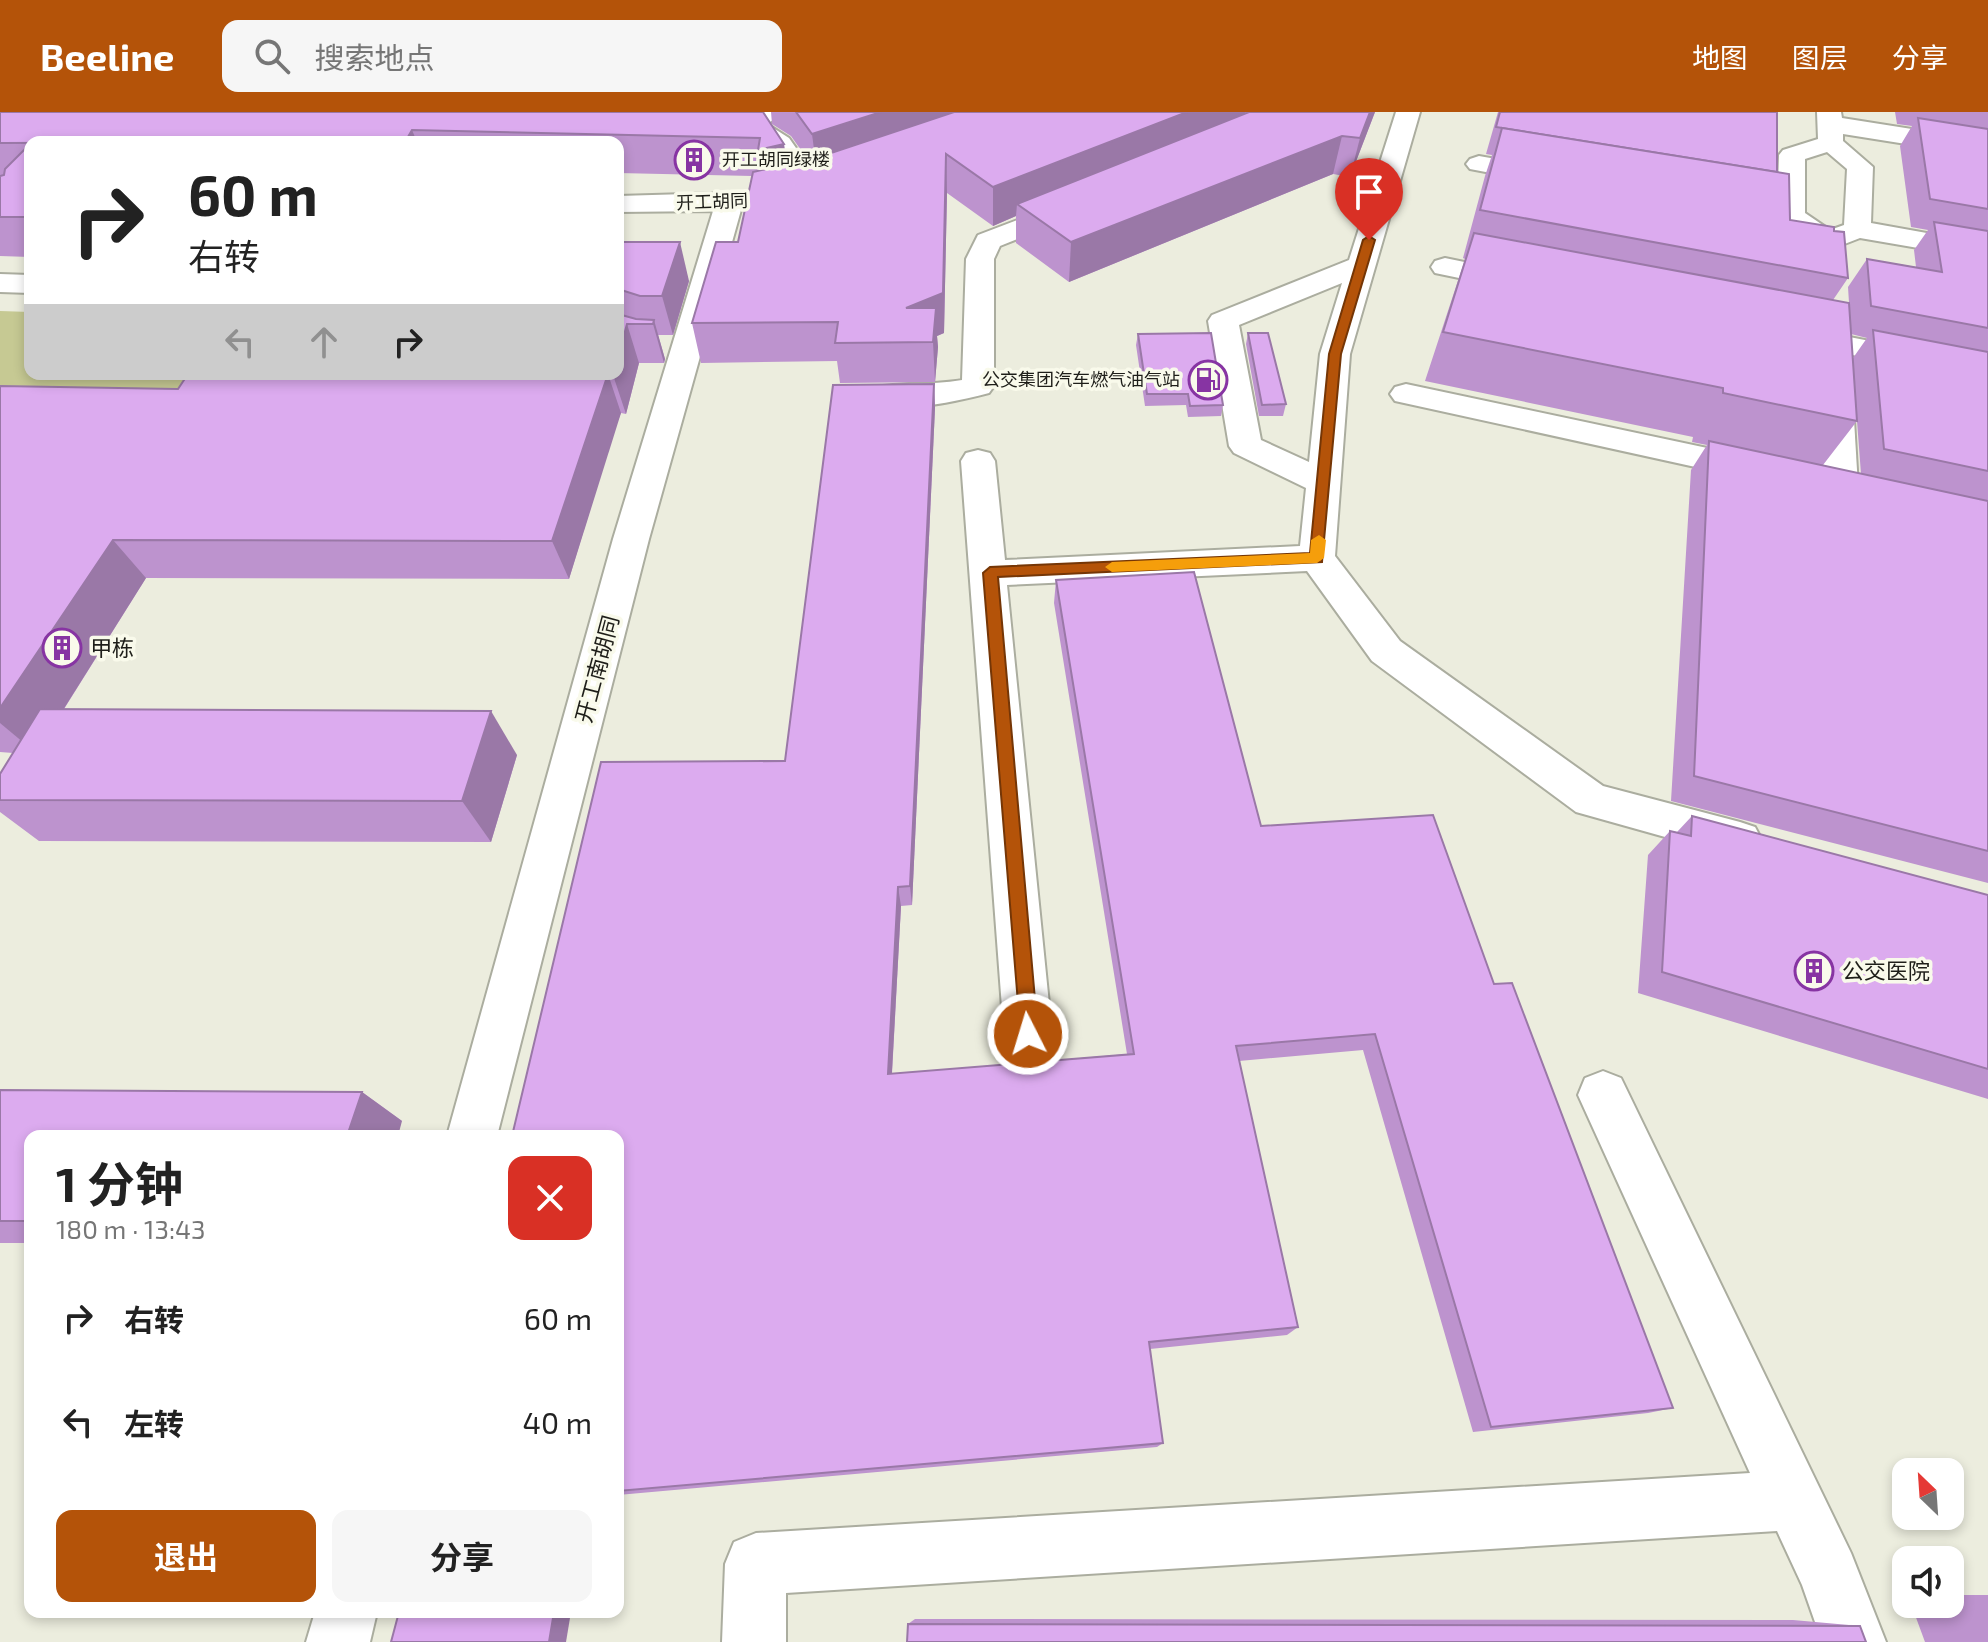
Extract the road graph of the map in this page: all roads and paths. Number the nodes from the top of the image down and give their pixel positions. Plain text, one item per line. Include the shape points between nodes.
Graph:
1 (773, 112) edge
2 (1408, 112) edge
3 (1830, 126) edge
4 (1988, 149) edge
5 (1479, 164) dead end
6 (1573, 180) edge
7 (1102, 195) edge
8 (729, 203) junction
9 (624, 204) edge
10 (1760, 211) edge
11 (1791, 216) junction
12 (1857, 229) junction
13 (1828, 241) junction
14 (1988, 252) edge
15 (1362, 265) junction
16 (1445, 267) dead end
17 (0, 283) edge
18 (24, 284) edge
19 (1538, 285) edge
20 (1832, 318) junction
21 (1771, 330) edge
22 (1988, 373) edge
23 (1406, 394) dead end
24 (851, 396) edge
25 (978, 461) dead end
26 (1324, 483) junction
27 (1317, 558) junction
28 (990, 573) junction
29 (1774, 849) edge
30 (1028, 1034) dead end
31 (1603, 1095) dead end
32 (474, 1130) edge
33 (1793, 1500) junction
34 (344, 1618) edge
35 (338, 1642) edge
36 (754, 1642) edge
37 (1854, 1642) edge

1 - 8 street, 开工胡同 via 749,124 780,143 822,184 781,197
2 - 15 street
3 - 4 street
3 - 11 street via 1792,155
3 - 12 street via 1860,167
5 - 6 street
7 - 24 street via 988,241 980,259 978,386 935,395
8 - 9 street, 开工胡同
8 - 32 street, 开工南胡同 via 674,347 631,539
10 - 11 street
11 - 13 street
12 - 13 street
12 - 14 street
13 - 20 street
15 - 26 street via 1335,354
15 - 26 street via 1223,321 1246,446
16 - 19 street
17 - 18 street
20 - 21 street
20 - 22 street
20 - 23 street via 1829,485
25 - 28 street
26 - 27 street
27 - 28 street
27 - 29 street via 1386,651 1591,800
28 - 30 street
31 - 33 street
33 - 36 street via 756,1564
33 - 37 street
34 - 35 street

